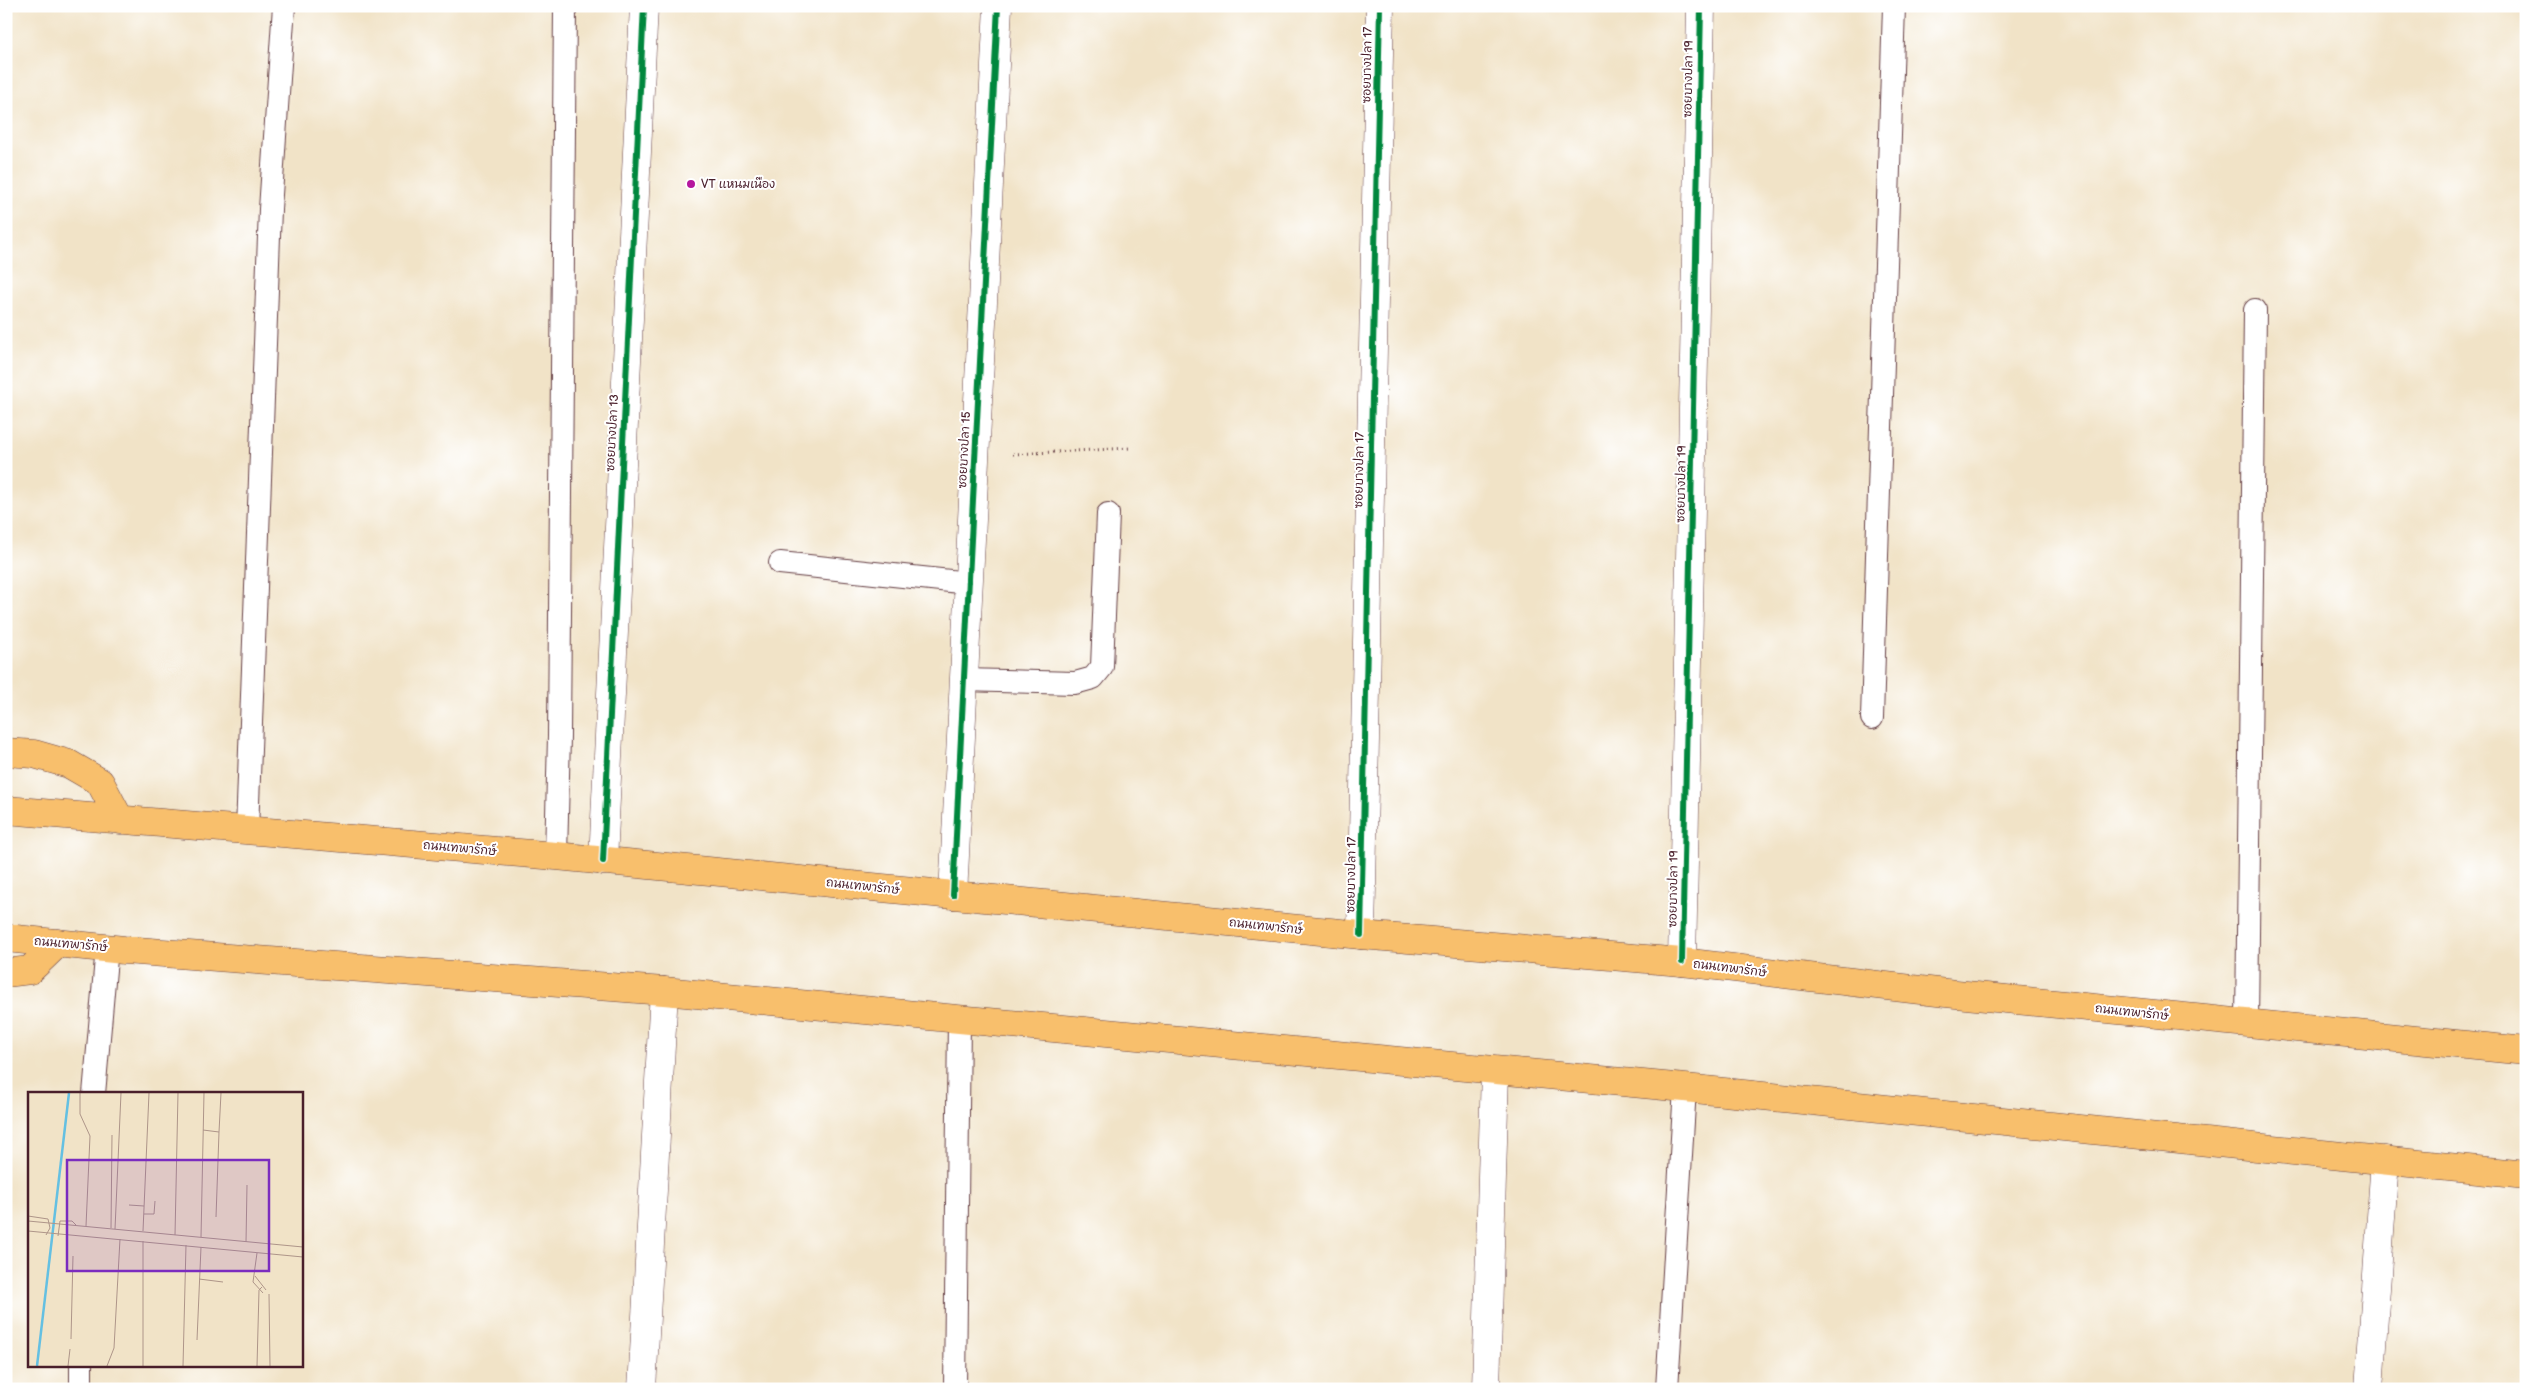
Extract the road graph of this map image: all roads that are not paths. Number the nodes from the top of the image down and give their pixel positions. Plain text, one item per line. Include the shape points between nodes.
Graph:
1 (284, 6) edge
2 (565, 6) edge
3 (644, 6) edge
4 (998, 6) edge
5 (1380, 6) edge
6 (1701, 6) edge
7 (1894, 6) edge
8 (2255, 310) dead end
9 (1108, 514) dead end
10 (780, 562) dead end
11 (969, 583) junction
12 (964, 680) junction
13 (1872, 718) dead end
14 (6, 752) edge
15 (6, 810) edge
16 (120, 820) junction
17 (247, 830) junction
18 (556, 856) junction
19 (603, 861) junction
20 (953, 895) junction
21 (1362, 935) junction
22 (10, 938) edge
23 (58, 943) junction
24 (107, 947) junction
25 (1682, 962) junction
26 (6, 974) edge
27 (664, 991) junction
28 (959, 1019) junction
29 (2247, 1023) junction
30 (2526, 1051) edge
31 (1495, 1071) junction
32 (1685, 1088) junction
33 (94, 1092) edge
34 (2385, 1160) junction
35 (2526, 1175) edge
36 (82, 1368) edge
37 (81, 1389) edge
38 (642, 1389) edge
39 (955, 1389) edge
40 (1486, 1389) edge
41 (1667, 1389) edge
42 (2369, 1389) edge

1 - 17 lane via 270,209
2 - 18 lane via 560,726
3 - 19 street, ซอยบางปลา 13
4 - 11 street, ซอยบางปลา 15
5 - 21 street, ซอยบางปลา 17
6 - 25 street, ซอยบางปลา 19
7 - 13 lane
8 - 29 lane
9 - 12 lane via 1102,667 1093,678 1076,683
10 - 11 lane
11 - 12 street, ซอยบางปลา 15
12 - 20 street, ซอยบางปลา 15
14 - 16 main road via 34,754 69,764 100,782
15 - 16 main road, ถนนเทพารักษ์
16 - 17 main road, ถนนเทพารักษ์
17 - 18 main road, ถนนเทพารักษ์
18 - 19 main road, ถนนเทพารักษ์
19 - 20 main road, ถนนเทพารักษ์
20 - 21 main road, ถนนเทพารักษ์
21 - 25 main road, ถนนเทพารักษ์
22 - 23 main road, ถนนเทพารักษ์
23 - 24 main road, ถนนเทพารักษ์
23 - 26 main road via 30,970
24 - 27 main road, ถนนเทพารักษ์
24 - 33 lane
25 - 29 main road, ถนนเทพารักษ์
27 - 28 main road, ถนนเทพารักษ์
27 - 38 street
28 - 31 main road, ถนนเทพารักษ์
28 - 39 lane
29 - 30 main road, ถนนเทพารักษ์
31 - 32 main road, ถนนเทพารักษ์
31 - 40 street
32 - 34 main road, ถนนเทพารักษ์
32 - 41 lane
34 - 35 main road, ถนนเทพารักษ์
34 - 42 street
36 - 37 lane

